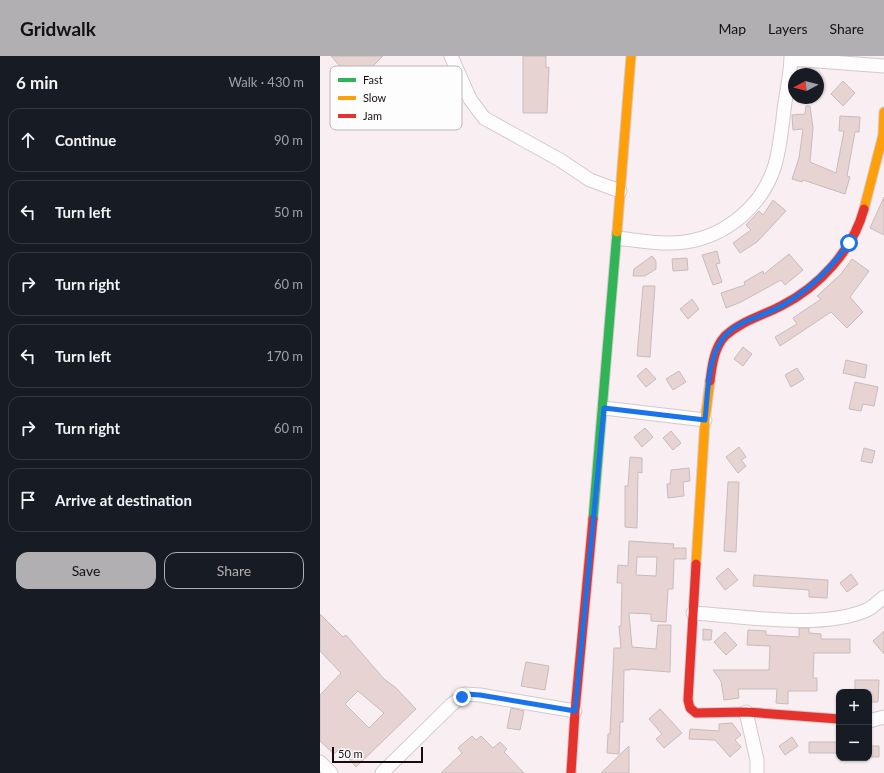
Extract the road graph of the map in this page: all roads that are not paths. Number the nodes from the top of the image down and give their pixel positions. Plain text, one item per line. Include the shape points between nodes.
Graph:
1 (451, 56) edge
2 (631, 56) edge
3 (791, 58) edge
4 (455, 66) edge
5 (884, 66) edge
6 (462, 81) edge
7 (884, 112) edge
8 (883, 135) edge
9 (620, 191) junction
10 (618, 238) junction
11 (604, 408) junction
12 (705, 420) junction
13 (884, 597) edge
14 (693, 613) junction
15 (575, 711) junction
16 (746, 712) junction
17 (884, 716) edge
18 (836, 719) edge
19 (872, 720) edge
20 (320, 762) edge
21 (332, 773) edge
22 (382, 773) edge
23 (571, 773) edge
24 (757, 773) edge

1 - 4 street
2 - 9 street
3 - 5 street
3 - 10 street via 774,165 765,189 747,211 733,224 709,236 684,242 649,242
6 - 9 street via 470,100 484,118 560,160 590,180
7 - 8 street
8 - 12 street via 862,217 849,243 832,266 809,289 782,306 739,325 724,337 713,358
9 - 10 street
10 - 11 street
11 - 12 street
11 - 15 street
12 - 14 street
13 - 14 street via 868,609 847,617 813,621
14 - 16 street via 688,700 690,708 696,713
15 - 22 street via 465,694
15 - 23 street
16 - 18 street
16 - 24 street via 758,760
17 - 19 street
20 - 21 street

